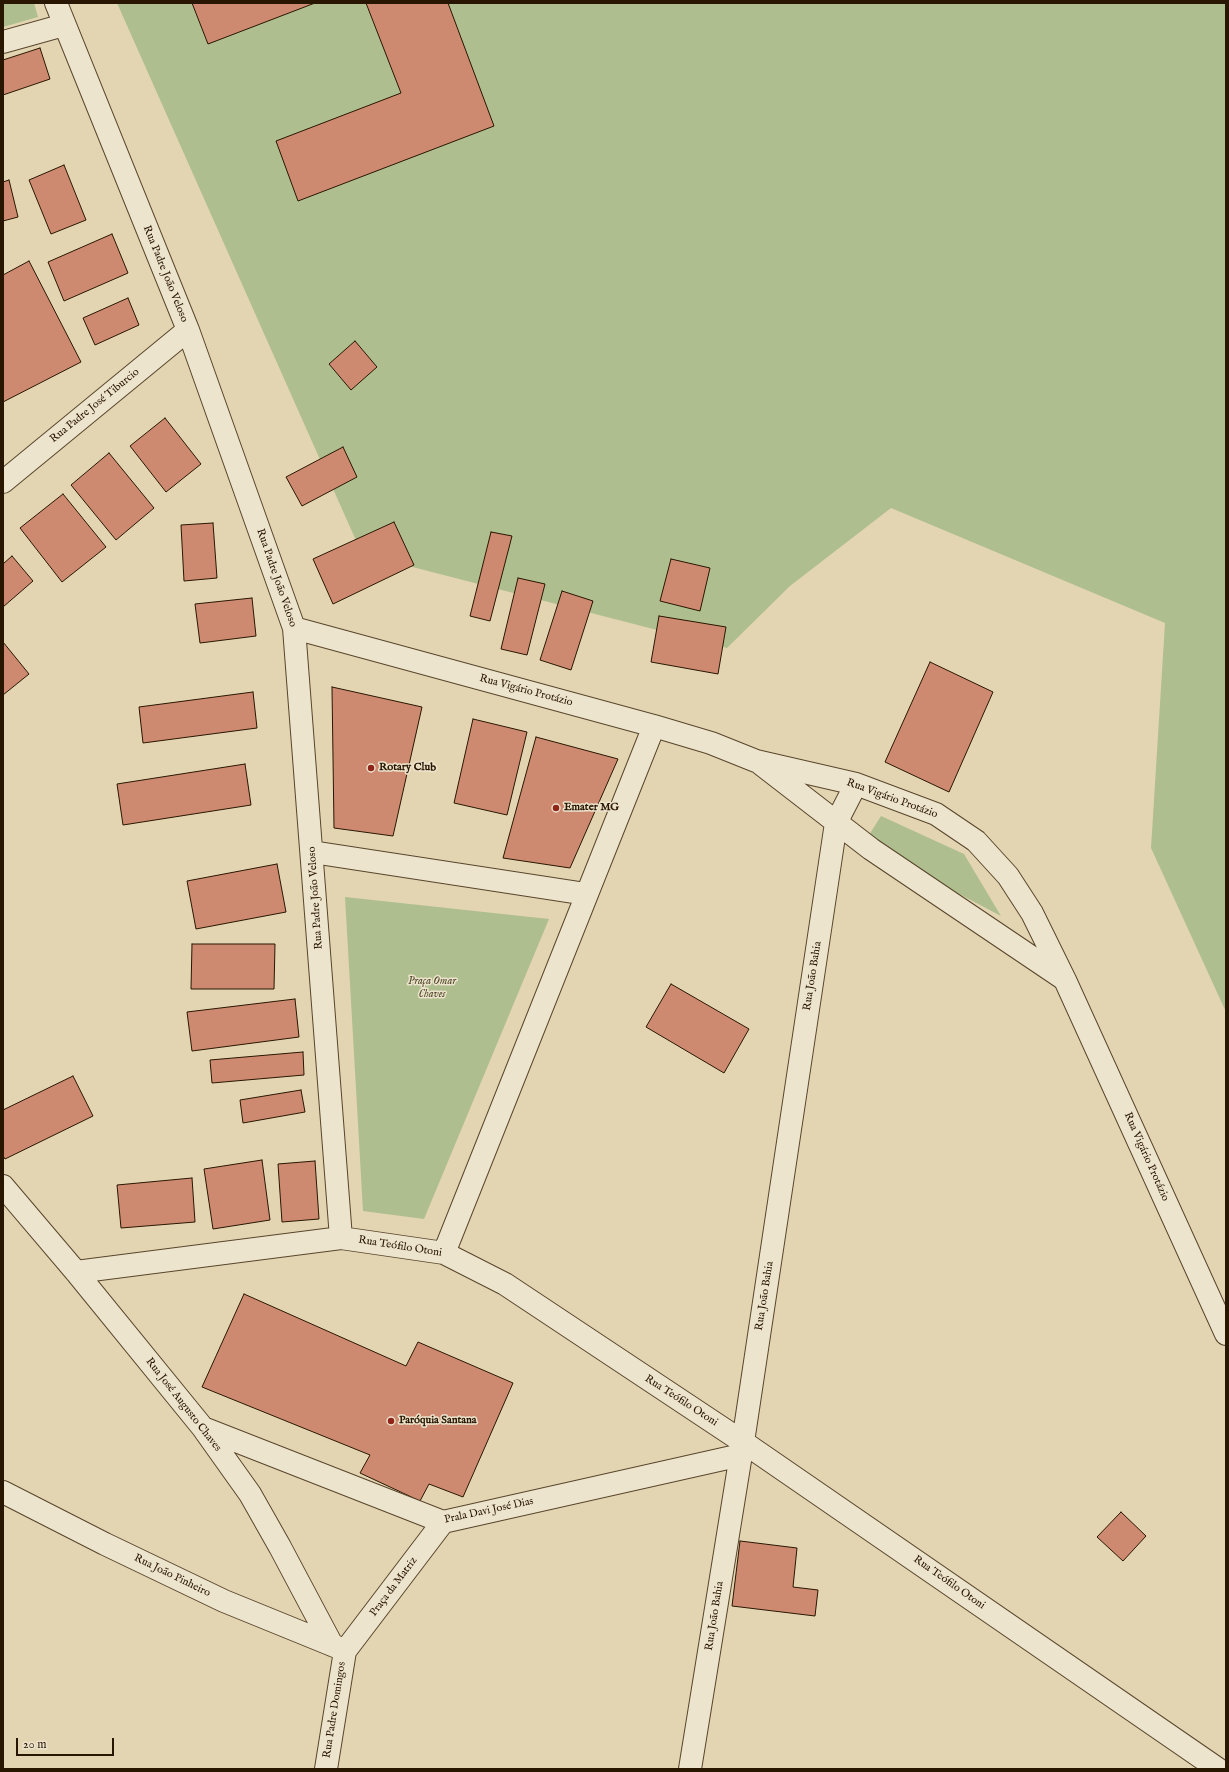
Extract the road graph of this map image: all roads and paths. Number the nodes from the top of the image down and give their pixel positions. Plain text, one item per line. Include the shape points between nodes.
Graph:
1 (56, 3) edge
2 (64, 25) junction
3 (3, 42) edge
4 (188, 330) junction
5 (3, 482) edge
6 (294, 628) junction
7 (654, 726) junction
8 (756, 761) junction
9 (856, 784) junction
10 (836, 823) junction
11 (312, 852) junction
12 (586, 894) junction
13 (1065, 980) junction
14 (3, 1186) edge
15 (341, 1238) junction
16 (444, 1253) junction
17 (76, 1272) junction
18 (1226, 1334) edge
19 (203, 1428) junction
20 (742, 1448) junction
21 (3, 1492) edge
22 (443, 1522) junction
23 (339, 1648) junction
24 (326, 1769) edge
25 (690, 1769) edge
26 (1218, 1769) edge

1 - 2 street, Rua Padre João Veloso
2 - 3 street
2 - 4 street, Rua Padre João Veloso
4 - 5 street, Rua Padre José Tiburcio
4 - 6 street, Rua Padre João Veloso
6 - 7 street, Rua Vigário Protázio
6 - 11 street, Rua Padre João Veloso
7 - 8 street, Rua Vigário Protázio via 711,743
7 - 12 street
8 - 9 street, Rua Vigário Protázio
8 - 10 street, Rua Vigário Protázio
9 - 10 street, Rua João Bahia
9 - 13 street, Rua Vigário Protázio via 936,814 976,840 1008,876 1032,914
10 - 13 street, Rua Vigário Protázio
10 - 20 street, Rua João Bahia
11 - 12 street
11 - 15 street, Rua Padre João Veloso
12 - 16 street
13 - 18 street, Rua Vigário Protázio
14 - 17 street, Rua José Augusto Chaves
15 - 16 street, Rua Teófilo Otoni
15 - 17 street, Rua Teófilo Otoni
16 - 20 street, Rua Teófilo Otoni via 505,1284
17 - 19 street, Rua José Augusto Chaves
19 - 22 street, Prala Davi José Dias
19 - 23 street, Rua José Augusto Chaves via 250,1494
20 - 22 street, Prala Davi José Dias
20 - 25 street, Rua João Bahia
20 - 26 street, Rua Teófilo Otoni
21 - 23 street, Rua João Pinheiro via 224,1601
22 - 23 street, Praça da Matriz
23 - 24 street, Rua Padre Domingos

